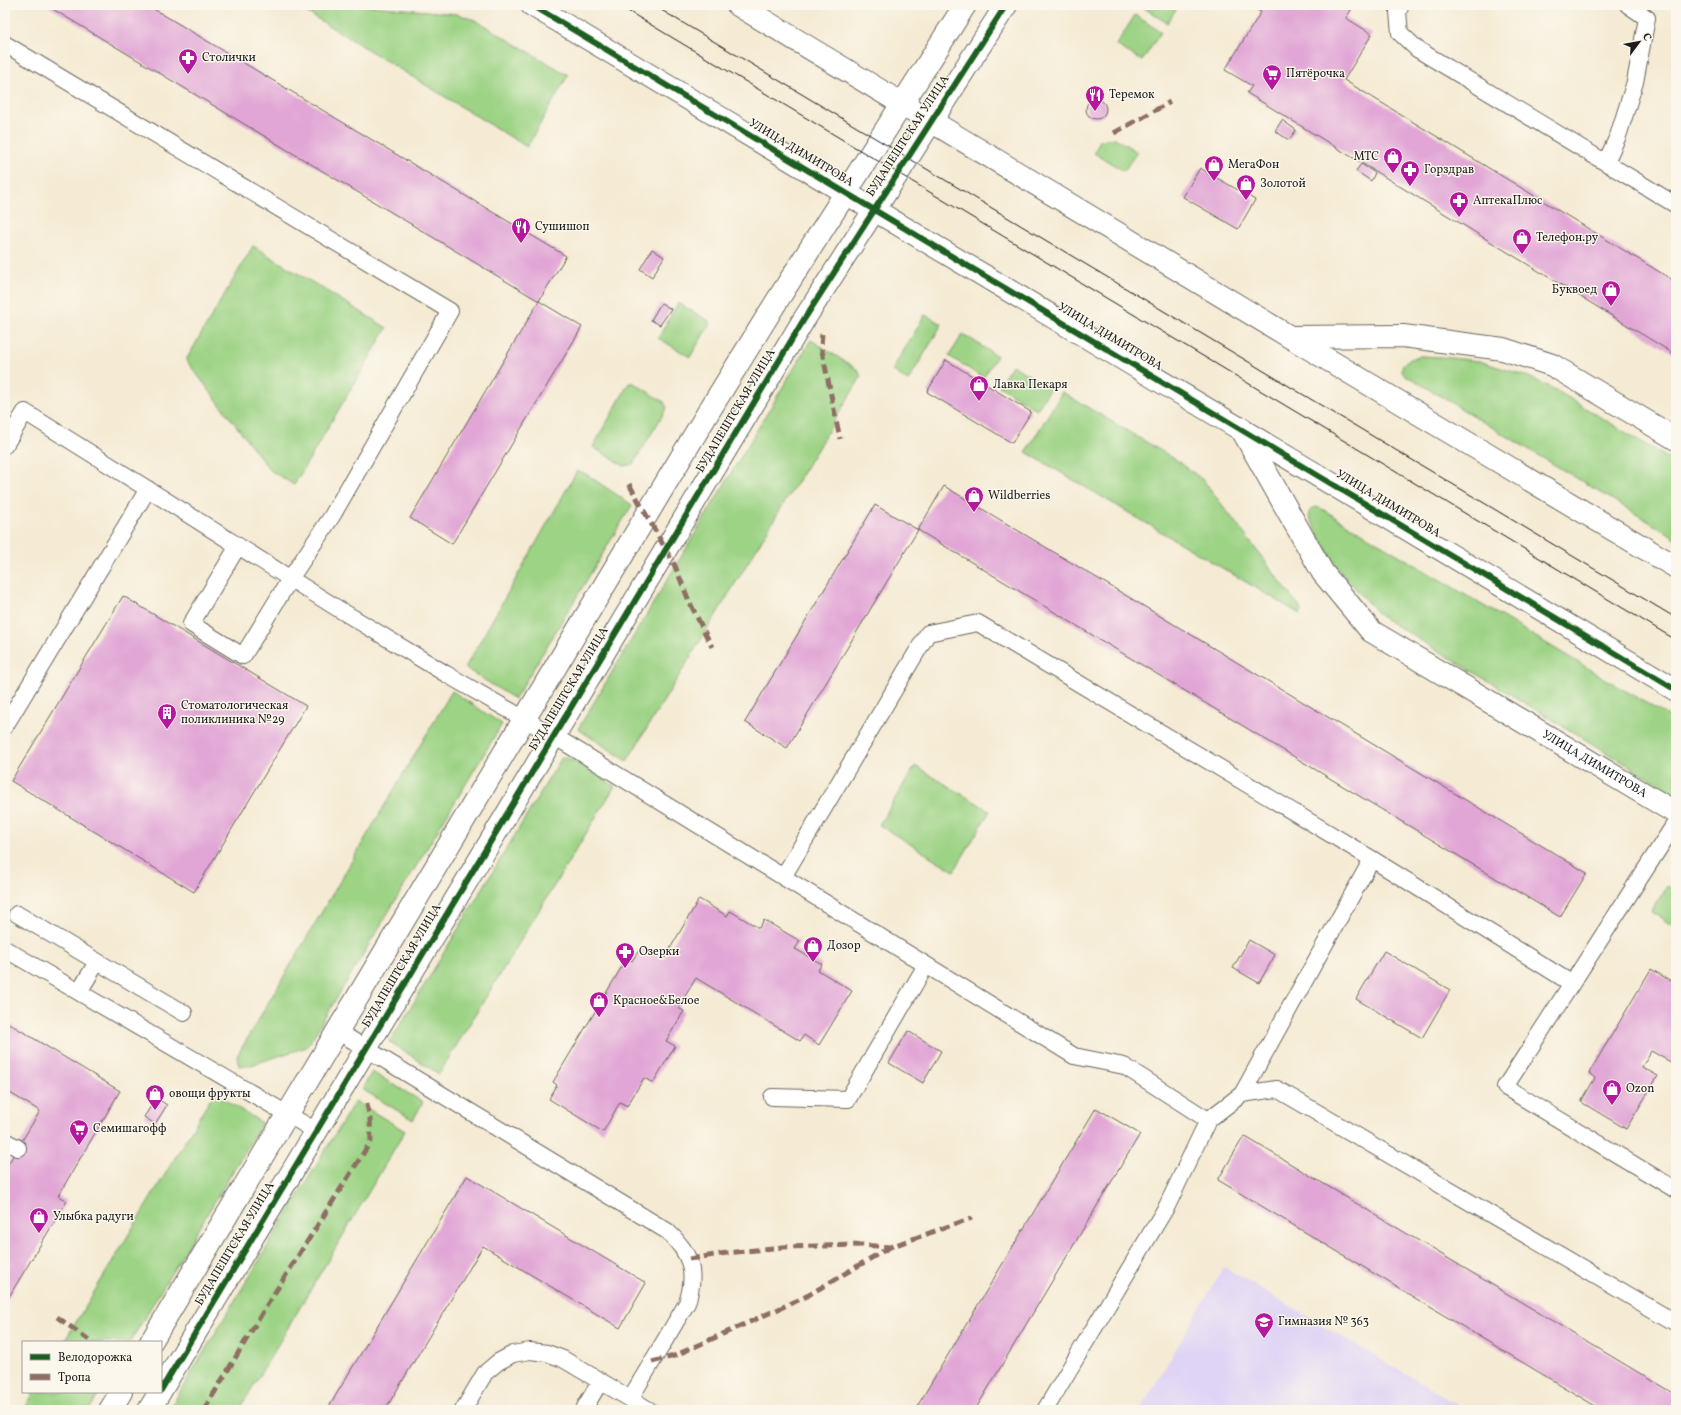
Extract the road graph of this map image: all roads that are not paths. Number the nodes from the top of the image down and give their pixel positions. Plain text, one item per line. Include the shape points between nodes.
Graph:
1 (532, 5) edge
2 (738, 5) edge
3 (965, 5) edge
4 (1006, 5) edge
5 (1401, 5) edge
6 (1628, 5) edge
7 (5, 44) edge
8 (903, 104) junction
9 (932, 121) junction
10 (1606, 162) junction
11 (846, 192) junction
12 (1676, 205) edge
13 (874, 209) junction
14 (1290, 337) junction
15 (1241, 428) junction
16 (1676, 439) edge
17 (5, 445) edge
18 (148, 489) junction
19 (238, 546) junction
20 (1676, 567) edge
21 (290, 578) junction
22 (1676, 690) edge
23 (525, 718) junction
24 (5, 726) edge
25 (554, 736) junction
26 (1676, 813) edge
27 (1676, 822) edge
28 (1372, 859) junction
29 (783, 877) junction
30 (17, 914) dead end
31 (5, 949) edge
32 (97, 962) junction
33 (926, 965) junction
34 (1571, 983) junction
35 (79, 992) junction
36 (184, 1013) dead end
37 (337, 1031) junction
38 (366, 1048) junction
39 (1242, 1094) junction
40 (772, 1096) dead end
41 (287, 1114) junction
42 (1208, 1120) junction
43 (316, 1132) junction
44 (1676, 1190) edge
45 (1676, 1323) edge
46 (152, 1341) edge
47 (600, 1382) junction
48 (162, 1388) edge
49 (120, 1393) edge
50 (159, 1393) edge
51 (630, 1399) junction
52 (586, 1406) dead end
53 (110, 1410) edge
54 (149, 1410) edge
55 (462, 1410) edge
56 (649, 1410) edge
57 (1045, 1410) edge

1 - 11 street, УЛИЦА ДИМИТРОВА
2 - 8 street
3 - 8 street, БУДАПЕШТСКАЯ УЛИЦА
4 - 9 street, БУДАПЕШТСКАЯ УЛИЦА
5 - 10 lane via 1398,12 1400,33 1417,50
6 - 10 lane via 1647,18 1635,82 1618,136
7 - 21 lane via 450,311 332,516
8 - 9 street
8 - 11 street, БУДАПЕШТСКАЯ УЛИЦА
9 - 13 street, БУДАПЕШТСКАЯ УЛИЦА
9 - 14 street
10 - 12 lane
11 - 13 street, УЛИЦА ДИМИТРОВА
11 - 23 street, БУДАПЕШТСКАЯ УЛИЦА via 709,411
13 - 15 street, УЛИЦА ДИМИТРОВА
13 - 25 street, БУДАПЕШТСКАЯ УЛИЦА
14 - 16 street via 1403,336 1503,349 1552,365
14 - 20 street
15 - 22 street, УЛИЦА ДИМИТРОВА
15 - 26 street, УЛИЦА ДИМИТРОВА via 1323,573 1371,631
17 - 18 lane via 25,412
18 - 19 lane
18 - 24 lane
19 - 21 lane
19 - 21 lane via 191,624 243,656
21 - 23 lane via 446,674
23 - 25 lane
23 - 37 street, БУДАПЕШТСКАЯ УЛИЦА
25 - 29 lane
25 - 38 street, БУДАПЕШТСКАЯ УЛИЦА
27 - 34 lane
28 - 29 lane via 978,623 928,633
28 - 34 lane
28 - 39 lane
29 - 33 lane
30 - 32 lane
31 - 35 lane
32 - 35 lane
32 - 36 lane
33 - 40 lane via 848,1099
33 - 42 lane via 1074,1056 1124,1066
34 - 44 lane via 1505,1087
35 - 41 lane
37 - 38 lane
37 - 41 street, БУДАПЕШТСКАЯ УЛИЦА
38 - 43 street, БУДАПЕШТСКАЯ УЛИЦА
38 - 51 lane via 667,1231 680,1243 689,1259 692,1274 687,1303
39 - 42 lane
39 - 45 lane via 1277,1089
41 - 43 lane
41 - 46 street, БУДАПЕШТСКАЯ УЛИЦА
42 - 57 lane via 1167,1206
43 - 48 street, БУДАПЕШТСКАЯ УЛИЦА
47 - 51 lane
47 - 52 lane
47 - 55 lane via 563,1359 547,1353 530,1351 513,1354 485,1373
49 - 53 street
50 - 54 street, БУДАПЕШТСКАЯ УЛИЦА
51 - 56 lane

